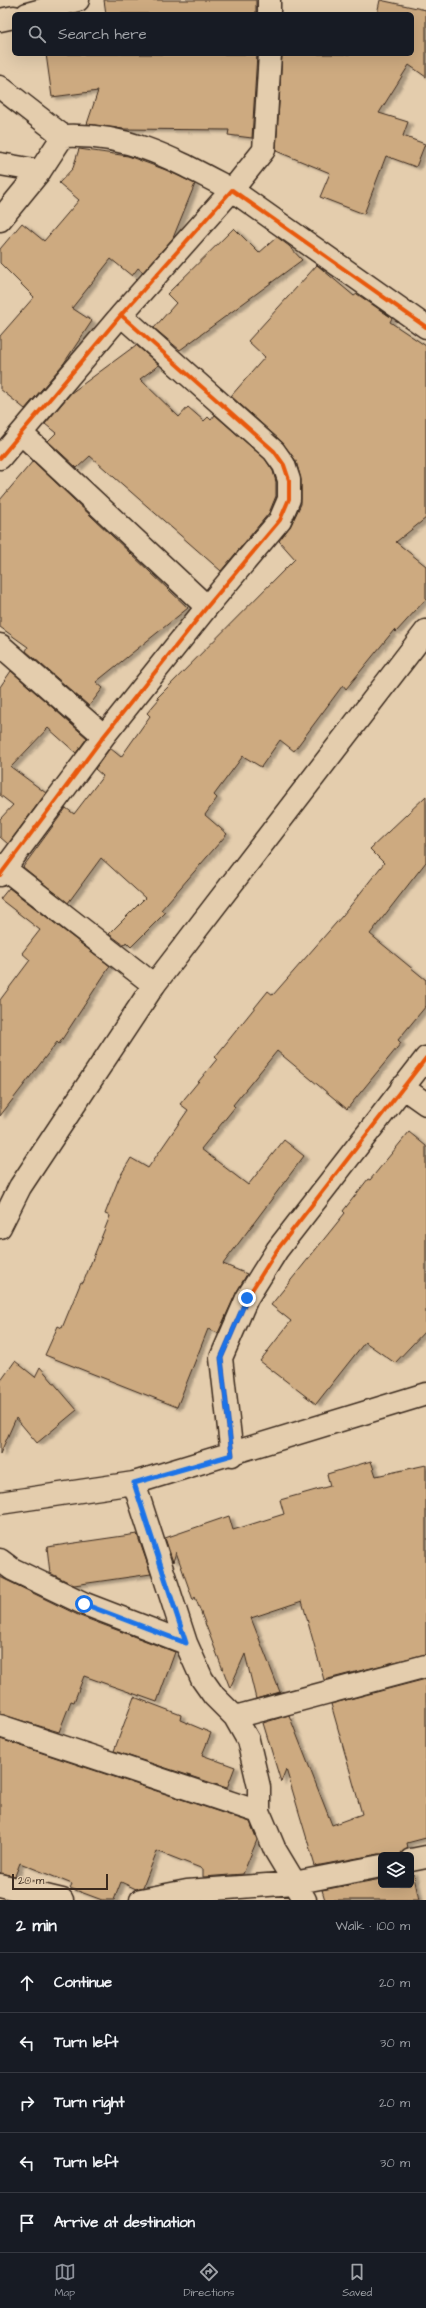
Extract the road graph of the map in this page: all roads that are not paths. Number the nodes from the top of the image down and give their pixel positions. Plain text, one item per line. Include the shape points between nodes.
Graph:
1 (78, 0) edge
2 (269, 0) edge
3 (34, 12) edge
4 (269, 12) edge
5 (12, 17) edge
6 (0, 20) edge
7 (270, 56) edge
8 (0, 87) edge
9 (63, 136) junction
10 (0, 164) edge
11 (40, 170) junction
12 (232, 190) junction
13 (0, 220) edge
14 (121, 315) junction
15 (426, 327) edge
16 (22, 434) junction
17 (0, 458) edge
18 (207, 607) junction
19 (426, 631) edge
20 (0, 645) edge
21 (104, 736) junction
22 (2, 870) edge
23 (154, 985) junction
24 (426, 1058) edge
25 (402, 1087) junction
26 (426, 1104) edge
27 (0, 1227) edge
28 (426, 1394) edge
29 (232, 1455) junction
30 (134, 1483) junction
31 (0, 1503) edge
32 (0, 1560) edge
33 (186, 1643) junction
34 (426, 1666) edge
35 (235, 1717) junction
36 (0, 1726) edge
37 (259, 1812) junction
38 (426, 1857) edge
39 (414, 1859) edge
40 (378, 1867) edge
41 (0, 1885) edge
42 (299, 1892) edge
43 (62, 1900) edge
44 (141, 1900) edge

1 - 3 street
2 - 4 street
5 - 6 street
7 - 12 street via 264,150
8 - 9 street
9 - 11 street
9 - 12 street via 86,135 122,140 174,160
10 - 11 street
11 - 13 street
12 - 14 street
12 - 15 street
14 - 16 street
14 - 18 street via 274,451 284,465 289,480 289,499 280,520
16 - 17 street
16 - 18 street
18 - 21 street
19 - 23 street
20 - 21 street
21 - 22 street
22 - 23 street
23 - 27 street via 20,1187
24 - 25 street
25 - 26 street
25 - 29 street via 277,1250 247,1298 221,1358
28 - 29 street
29 - 30 street
30 - 31 street
30 - 33 street
32 - 33 street via 12,1569 84,1604
33 - 35 street via 202,1679 214,1696
34 - 35 street
35 - 37 street via 248,1740 258,1787
36 - 37 street
37 - 42 street via 274,1850
38 - 39 street
40 - 42 street
41 - 43 street
42 - 44 street via 187,1891

